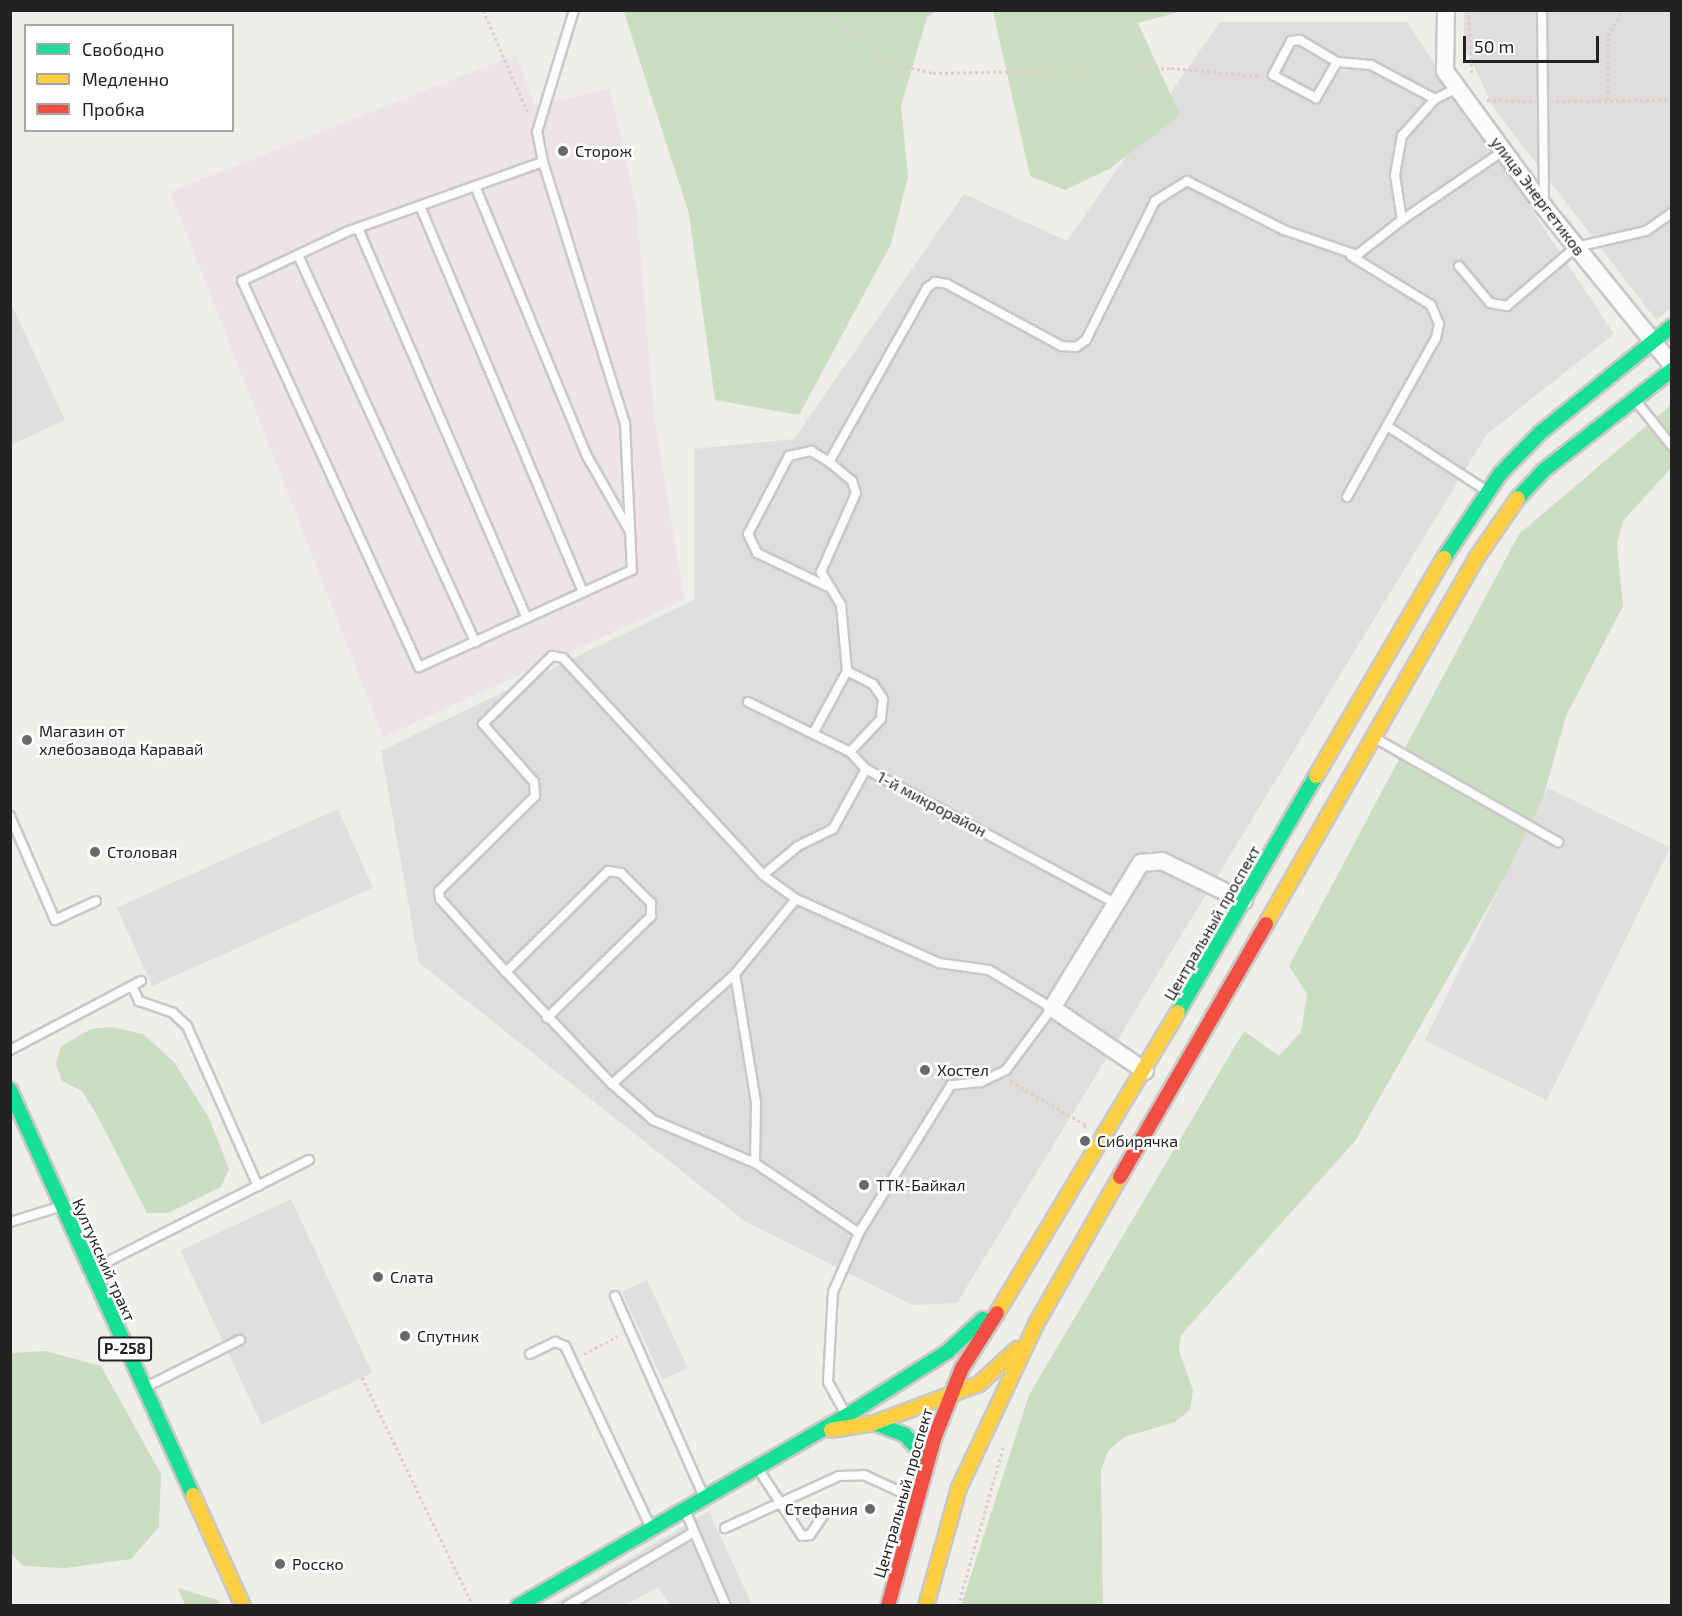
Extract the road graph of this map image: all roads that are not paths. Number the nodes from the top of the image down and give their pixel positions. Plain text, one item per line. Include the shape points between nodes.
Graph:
1 (574, 10) edge
2 (1446, 10) edge
3 (1542, 10) edge
4 (1337, 62) junction
5 (1458, 88) junction
6 (1435, 99) junction
7 (1503, 151) junction
8 (543, 162) junction
9 (475, 186) junction
10 (420, 206) junction
11 (1544, 207) junction
12 (1671, 213) edge
13 (1402, 220) junction
14 (358, 228) junction
15 (1576, 247) junction
16 (298, 255) junction
17 (1351, 255) junction
18 (1459, 266) dead end
19 (1671, 326) edge
20 (1652, 341) junction
21 (1671, 368) edge
22 (1634, 399) junction
23 (1387, 426) junction
24 (1671, 446) edge
25 (829, 462) junction
26 (1488, 492) junction
27 (1347, 497) dead end
28 (630, 531) junction
29 (827, 586) junction
30 (583, 592) junction
31 (527, 618) junction
32 (475, 642) junction
33 (847, 671) junction
34 (748, 702) dead end
35 (815, 730) junction
36 (1373, 736) junction
37 (850, 752) junction
38 (866, 769) junction
39 (10, 816) edge
40 (1558, 842) dead end
41 (763, 875) junction
42 (796, 899) junction
43 (96, 901) dead end
44 (1245, 901) junction
45 (1117, 904) junction
46 (506, 972) junction
47 (735, 974) junction
48 (141, 981) dead end
49 (132, 986) junction
50 (1052, 1008) junction
51 (547, 1018) junction
52 (10, 1050) edge
53 (1145, 1071) junction
54 (612, 1084) junction
55 (10, 1090) edge
56 (309, 1161) dead end
57 (755, 1164) junction
58 (258, 1186) junction
59 (63, 1206) junction
60 (11, 1223) edge
61 (859, 1233) junction
62 (90, 1271) junction
63 (615, 1296) dead end
64 (1005, 1300) junction
65 (1036, 1324) junction
66 (240, 1340) dead end
67 (530, 1354) dead end
68 (143, 1389) junction
69 (949, 1397) junction
70 (846, 1416) junction
71 (874, 1423) junction
72 (819, 1432) junction
73 (756, 1464) junction
74 (925, 1469) junction
75 (703, 1496) junction
76 (916, 1499) junction
77 (778, 1503) junction
78 (683, 1507) junction
79 (824, 1514) dead end
80 (650, 1526) junction
81 (725, 1528) dead end
82 (694, 1532) junction
83 (533, 1601) edge
84 (243, 1605) edge
85 (518, 1605) edge
86 (567, 1605) edge
87 (726, 1605) edge
88 (888, 1605) edge
89 (926, 1605) edge

1 - 8 lane via 537,132
2 - 5 street, улица Энергетиков via 1445,71
3 - 11 lane
4 - 4 lane via 1295,40 1273,75 1316,98
4 - 6 lane via 1371,65
5 - 6 lane
5 - 7 street, улица Энергетиков
6 - 13 lane via 1402,136 1395,175
7 - 11 street, улица Энергетиков
7 - 13 lane
8 - 9 lane
8 - 28 lane via 625,423
9 - 10 lane
9 - 28 lane via 587,456
10 - 14 lane
10 - 30 lane
11 - 15 street, улица Энергетиков
12 - 15 lane via 1647,231
13 - 17 lane via 1364,252
14 - 16 lane
14 - 31 lane
15 - 18 lane via 1507,306 1490,303
15 - 20 street, улица Энергетиков
16 - 32 lane
16 - 32 lane via 242,281 419,668
17 - 23 lane via 1436,312 1437,338
17 - 25 lane via 1312,236 1284,230 1203,185 1177,183 1155,201 1086,340 1076,347 1061,346 947,284 935,282 927,288
19 - 20 main road, Центральный проспект
20 - 21 street, улица Энергетиков
20 - 26 main road, Центральный проспект via 1540,433
21 - 22 main road
22 - 24 lane
22 - 36 main road via 1544,471 1502,515
23 - 26 lane
23 - 27 lane
25 - 29 lane via 852,481 856,493 821,572
25 - 29 lane via 811,451 789,456 748,534 757,553
26 - 44 main road, Центральный проспект
28 - 30 lane via 633,570
29 - 33 lane via 841,605
30 - 31 lane
31 - 32 lane
33 - 35 lane
33 - 37 lane via 873,684 883,699 881,719
34 - 35 lane, 1-й микрорайон
35 - 37 lane, 1-й микрорайон
36 - 40 lane
36 - 65 main road
37 - 38 lane, 1-й микрорайон
38 - 41 lane via 833,829 798,846
38 - 45 lane, 1-й микрорайон
39 - 43 lane via 55,920
41 - 42 lane
41 - 46 lane via 563,658 552,656 483,724 534,782 535,796 439,891 440,899
42 - 47 lane
42 - 50 lane via 939,963 989,970
44 - 45 street via 1150,859 1142,863
44 - 53 main road, Центральный проспект
45 - 50 street
46 - 51 lane
46 - 51 lane via 608,871 621,873 651,903 651,916
47 - 54 lane
47 - 57 lane via 754,1092
48 - 49 lane
49 - 52 lane
49 - 58 lane via 139,1001 172,1013 187,1026
50 - 53 street
50 - 61 lane via 999,1075 951,1085
51 - 54 lane
53 - 64 main road, Центральный проспект
54 - 57 lane via 653,1120
55 - 59 main road, Култукский тракт / Р-258
56 - 58 lane
57 - 61 lane
58 - 62 lane
59 - 60 lane
59 - 62 main road, Култукский тракт / Р-258
61 - 70 lane via 833,1292 828,1382
62 - 68 main road, Култукский тракт / Р-258
63 - 75 lane
64 - 69 main road, Центральный проспект
64 - 70 main road via 947,1352
65 - 69 main road via 1001,1366 979,1384
65 - 89 main road via 959,1488
66 - 68 lane
67 - 80 lane via 555,1342 565,1346
68 - 84 main road, Култукский тракт / Р-258
69 - 71 main road
69 - 74 main road, Центральный проспект
70 - 72 main road
71 - 72 main road
71 - 74 main road via 905,1435 919,1450
72 - 73 main road
73 - 75 main road
73 - 77 lane
74 - 76 main road, Центральный проспект
75 - 78 main road
76 - 77 lane via 853,1474
76 - 88 main road, Центральный проспект
77 - 79 lane via 807,1537
77 - 81 lane
78 - 80 main road
78 - 82 lane
80 - 83 main road
82 - 86 lane
82 - 87 lane
83 - 85 main road

